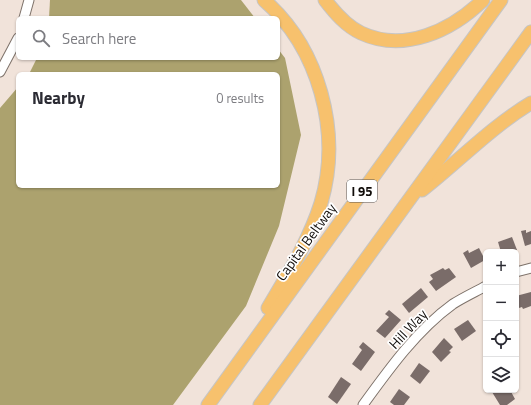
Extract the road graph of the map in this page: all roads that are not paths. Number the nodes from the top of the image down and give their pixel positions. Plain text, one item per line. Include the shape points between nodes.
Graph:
1 (29, 0) edge
2 (264, 0) edge
3 (325, 0) edge
4 (483, 0) edge
5 (501, 0) edge
6 (25, 16) edge
7 (279, 16) edge
8 (280, 17) edge
9 (531, 32) edge
10 (16, 42) edge
11 (0, 72) edge
12 (531, 103) edge
13 (411, 198) junction
14 (531, 268) edge
15 (519, 271) edge
16 (483, 288) edge
17 (224, 382) junction
18 (208, 405) edge
19 (260, 405) edge
20 (363, 405) edge

1 - 6 street
2 - 7 highway
3 - 4 highway via 336,14 360,33 375,38 406,40 443,29 459,20
5 - 17 highway, Capital Beltway / I 95
8 - 17 highway via 298,41 317,78 328,125 327,174 321,202 303,246
9 - 13 highway
10 - 11 street
12 - 13 highway via 516,112
13 - 19 highway
14 - 15 street
16 - 20 street, Hill Way via 454,304 428,326
17 - 18 highway, Capital Beltway / I 95

